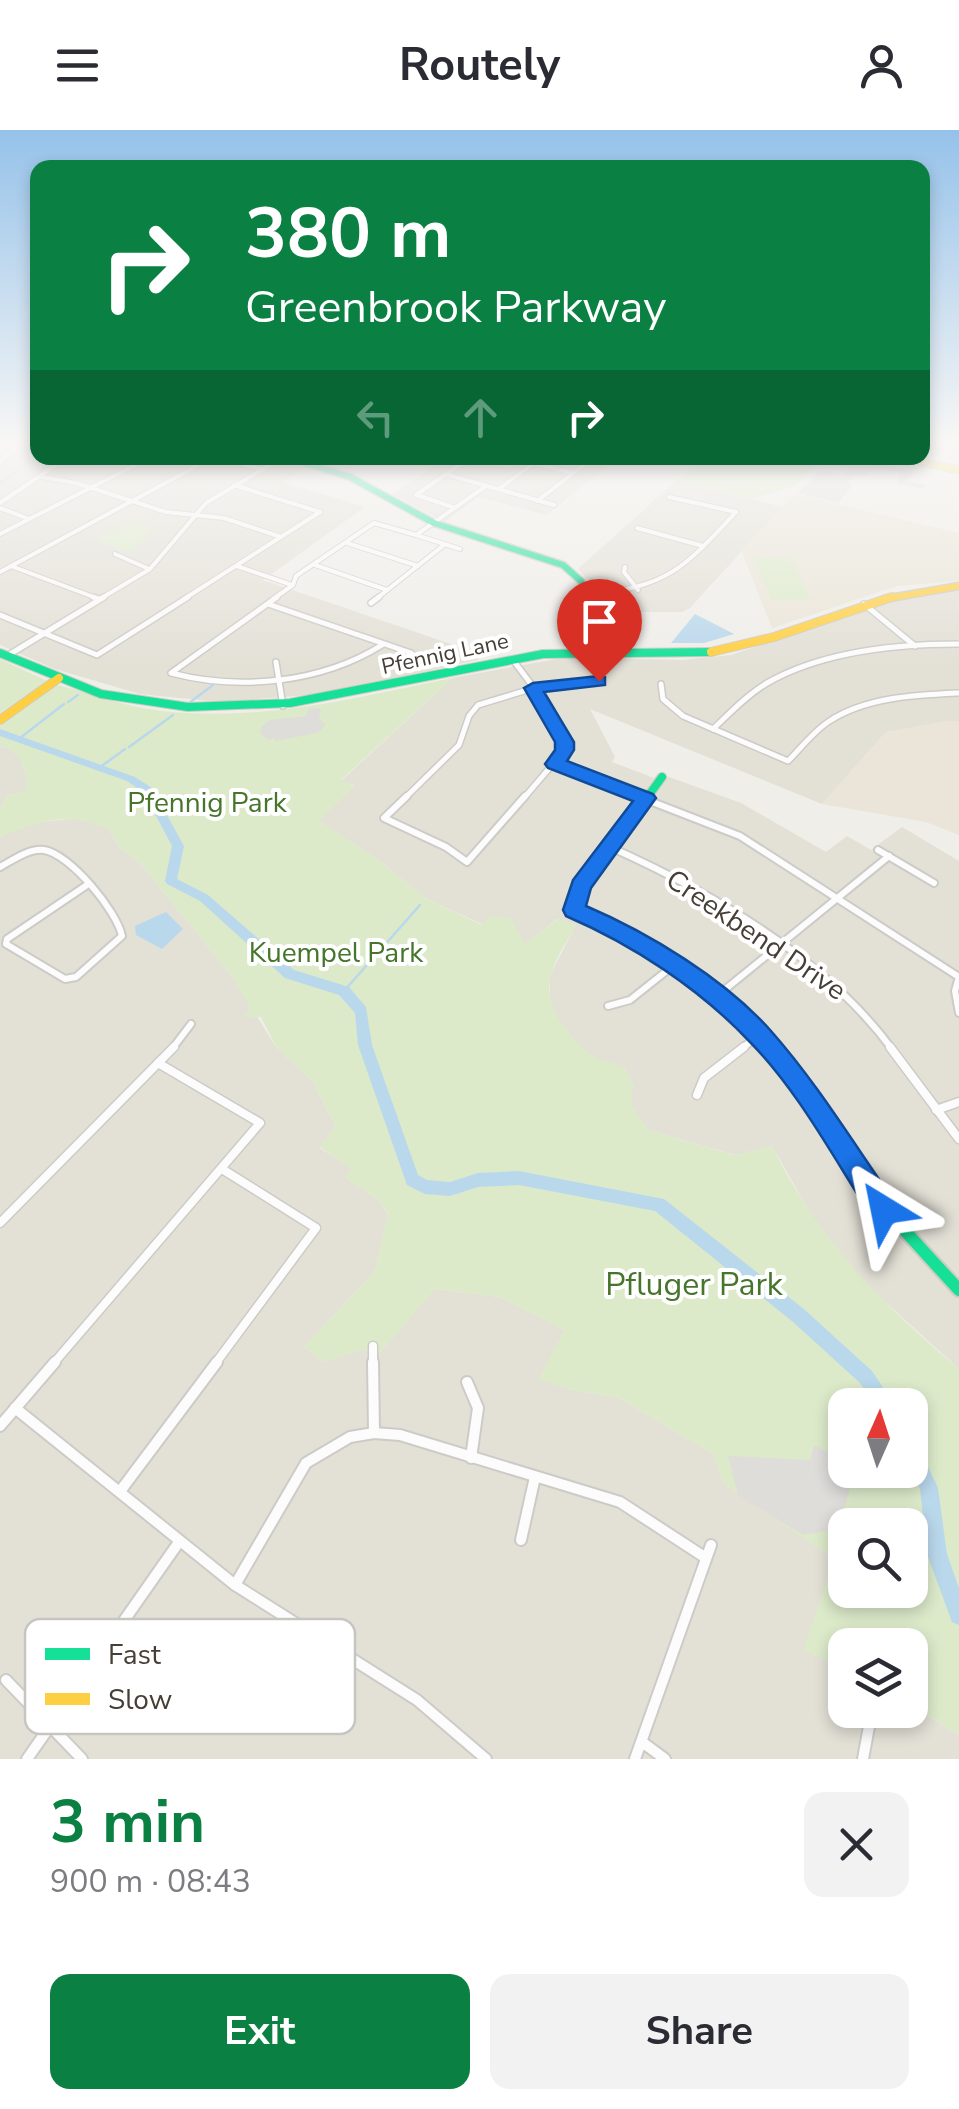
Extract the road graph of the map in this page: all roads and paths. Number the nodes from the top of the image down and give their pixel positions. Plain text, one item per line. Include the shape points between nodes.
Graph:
1 (23, 516) edge
2 (36, 516) edge
3 (103, 516) edge
4 (195, 516) edge
5 (202, 516) edge
6 (314, 516) edge
7 (421, 516) edge
8 (445, 516) edge
9 (732, 516) edge
10 (382, 517) dead end
11 (30, 519) junction
12 (374, 523) junction
13 (435, 524) junction
14 (637, 528) dead end
15 (0, 534) edge
16 (416, 536) junction
17 (281, 537) junction
18 (346, 542) junction
19 (445, 544) junction
20 (704, 546) junction
21 (460, 549) dead end
22 (115, 554) dead end
23 (314, 564) junction
24 (11, 566) junction
25 (236, 566) junction
26 (418, 566) junction
27 (624, 566) dead end
28 (150, 569) junction
29 (0, 572) edge
30 (292, 585) junction
31 (959, 586) edge
32 (387, 590) junction
33 (638, 590) junction
34 (589, 595) junction
35 (101, 600) junction
36 (371, 603) dead end
37 (267, 604) junction
38 (864, 604) junction
39 (0, 615) edge
40 (45, 633) junction
41 (382, 644) junction
42 (959, 644) edge
43 (915, 646) junction
44 (597, 650) junction
45 (4, 655) edge
46 (513, 660) junction
47 (276, 662) dead end
48 (420, 664) dead end
49 (59, 678) junction
50 (279, 678) junction
51 (599, 681) dead end
52 (661, 684) dead end
53 (533, 688) junction
54 (959, 693) edge
55 (283, 707) junction
56 (4, 717) edge
57 (713, 729) junction
58 (555, 764) junction
59 (662, 777) dead end
60 (646, 798) junction
61 (610, 847) junction
62 (878, 850) dead end
63 (888, 856) junction
64 (467, 862) joint
65 (0, 867) edge
66 (934, 882) dead end
67 (87, 885) junction
68 (837, 898) junction
69 (780, 945) junction
70 (674, 965) junction
71 (959, 977) edge
72 (716, 997) junction
73 (608, 1006) dead end
74 (959, 1013) edge
75 (191, 1024) dead end
76 (760, 1035) junction
77 (158, 1063) junction
78 (697, 1095) dead end
79 (959, 1102) edge
80 (936, 1110) junction
81 (959, 1139) edge
82 (221, 1169) junction
83 (0, 1223) edge
84 (959, 1290) edge
85 (374, 1346) dead end
86 (467, 1382) dead end
87 (15, 1408) junction
88 (0, 1426) edge
89 (374, 1432) junction
90 (472, 1458) junction
91 (535, 1476) junction
92 (121, 1490) junction
93 (521, 1540) dead end
94 (178, 1542) junction
95 (711, 1545) dead end
96 (706, 1558) junction
97 (235, 1585) junction
98 (125, 1619) edge
99 (289, 1619) edge
100 (355, 1661) edge
101 (6, 1680) dead end
102 (25, 1701) edge
103 (869, 1728) edge
104 (45, 1734) edge
105 (55, 1734) edge
106 (642, 1742) junction
107 (26, 1759) edge
108 (82, 1759) edge
109 (486, 1759) edge
110 (636, 1759) edge
111 (665, 1759) edge
112 (863, 1759) edge

1 - 11 street
2 - 11 street
3 - 24 street
4 - 28 street
5 - 17 street
6 - 17 street
7 - 13 street
8 - 13 street
9 - 20 street
10 - 12 street
11 - 15 street
12 - 16 street
12 - 18 street
13 - 16 street
13 - 34 street via 552,560 573,572
14 - 20 street
16 - 19 street
17 - 25 street
18 - 23 street
18 - 26 street
19 - 21 street
19 - 26 street
20 - 33 street via 676,575
22 - 28 street
23 - 30 street
23 - 32 street
24 - 29 street
24 - 35 street
25 - 30 street
25 - 40 street via 97,655
26 - 32 street
27 - 33 street
28 - 35 street
30 - 37 street
31 - 38 street, Pfennig Lane via 914,588
32 - 36 street
33 - 34 street
34 - 44 street
35 - 40 street
37 - 41 street
37 - 50 street via 171,673
38 - 43 street
38 - 44 street, Pfennig Lane via 726,650
39 - 40 street
40 - 45 street
41 - 48 street
41 - 50 street via 354,662
42 - 43 street
43 - 57 street via 782,676
44 - 46 street, Pfennig Lane
45 - 49 street, Pfennig Lane
46 - 53 street
46 - 55 street, Pfennig Lane
47 - 50 street
49 - 55 street, Pfennig Lane via 158,706
49 - 56 street
50 - 55 street
51 - 53 street
52 - 57 street via 669,706
53 - 58 street via 564,742
53 - 64 street via 478,705 460,745 384,818
54 - 57 street via 852,711 828,722 788,761
58 - 60 street
58 - 64 street
59 - 60 street
60 - 61 street
60 - 68 street via 740,836
61 - 69 street, Creekbend Drive via 686,881
61 - 70 street via 580,886 574,910 630,934
62 - 63 street
63 - 66 street
63 - 68 street
65 - 67 street via 46,850
67 - 67 street via 124,932 76,977 64,979 6,944
68 - 69 street
68 - 71 street
69 - 72 street
69 - 80 street, Creekbend Drive via 833,981 867,1015
70 - 72 street
70 - 73 street via 630,1000
71 - 74 street
72 - 76 street
75 - 77 street
76 - 78 street via 704,1078
76 - 84 street via 901,1233
77 - 82 street via 260,1123
77 - 83 street
79 - 80 street
80 - 81 street, Creekbend Drive
82 - 87 street
82 - 92 street via 316,1228
85 - 89 street
86 - 90 street via 478,1408
87 - 88 street
87 - 92 street
89 - 90 street
89 - 97 street via 322,1450 306,1463
90 - 91 street
91 - 93 street
91 - 96 street via 620,1502
92 - 94 street
94 - 97 street
94 - 98 street
95 - 96 street
96 - 106 street
97 - 99 street
100 - 109 street via 417,1700
101 - 102 street
103 - 112 street
104 - 107 street
105 - 108 street
106 - 110 street
106 - 111 street

